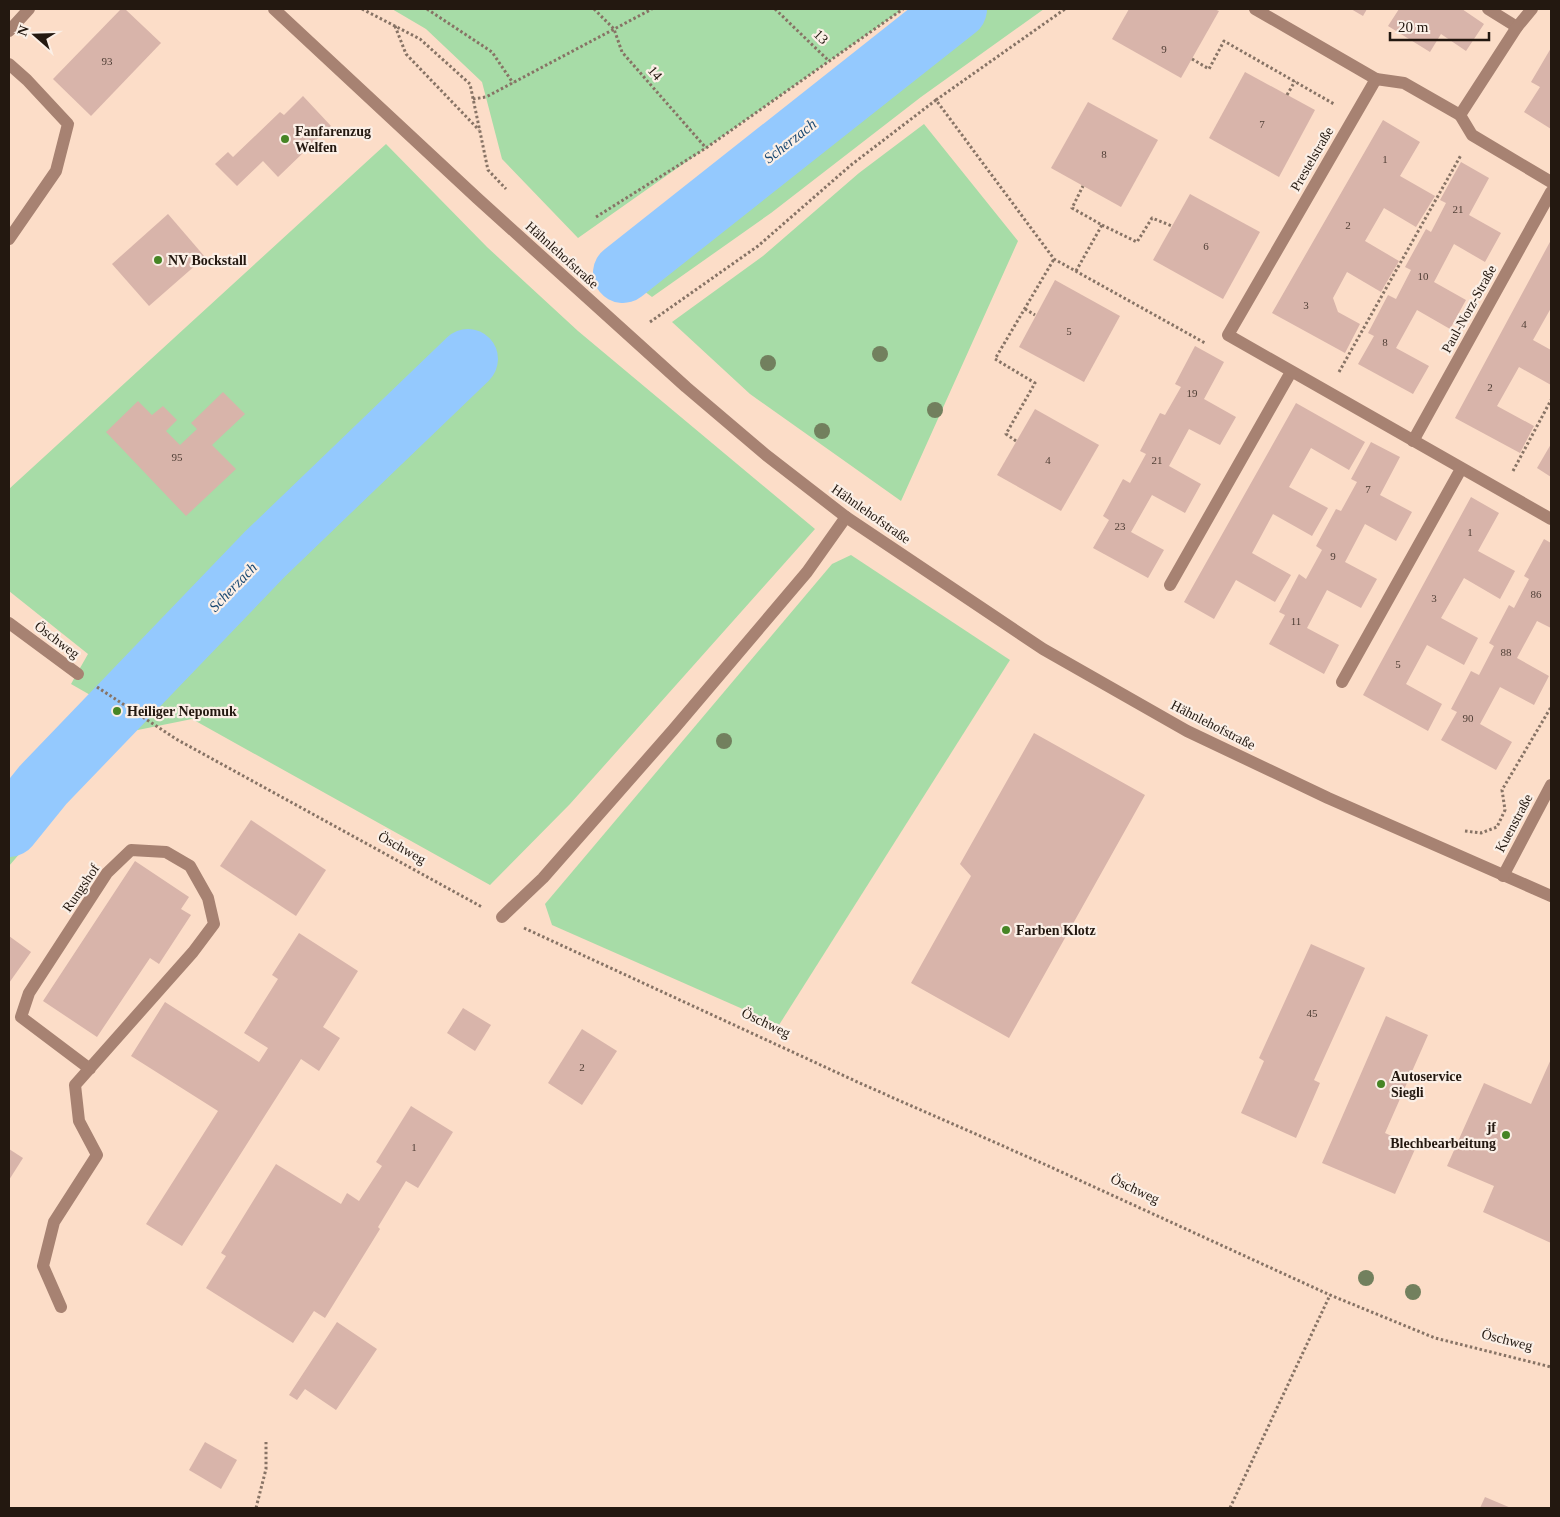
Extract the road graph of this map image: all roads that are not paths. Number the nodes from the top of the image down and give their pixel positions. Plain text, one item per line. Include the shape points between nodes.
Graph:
1 (29, 9) edge
2 (274, 9) edge
3 (1255, 9) edge
4 (1488, 9) edge
5 (1532, 9) edge
6 (1517, 27) junction
7 (9, 31) edge
8 (9, 64) edge
9 (1376, 79) junction
10 (1460, 115) junction
11 (1551, 182) edge
12 (1551, 192) edge
13 (9, 240) edge
14 (1291, 372) junction
15 (1413, 441) junction
16 (1461, 469) junction
17 (846, 517) junction
18 (1551, 519) edge
19 (1170, 585) dead end
20 (9, 623) edge
21 (78, 674) road end
22 (1342, 682) dead end
23 (1551, 785) edge
24 (1503, 876) junction
25 (1551, 896) edge
26 (502, 917) road end
27 (90, 1069) junction
28 (61, 1307) dead end

1 - 7 street
2 - 17 street, Hähnlehofstraße via 686,387
3 - 9 street
4 - 6 street
5 - 6 street
6 - 10 street
8 - 13 street via 68,124 56,171
9 - 10 street via 1404,82
9 - 14 street, Prestelstraße via 1228,335
10 - 11 street via 1472,135
12 - 15 street, Paul-Norz-Straße
14 - 15 street
14 - 19 street
15 - 16 street
16 - 18 street
16 - 22 street
17 - 24 street, Hähnlehofstraße via 1043,649 1187,731
17 - 26 street via 808,572 673,730 543,878
20 - 21 street, Öschweg
23 - 24 street, Kuenstraße
24 - 25 street, Hähnlehofstraße
27 - 27 street, Rungshof via 214,924 208,898 190,866 166,852 131,850 107,873 29,993 21,1017
27 - 28 street, Rungshof via 76,1085 79,1122 97,1155 54,1222 43,1266

